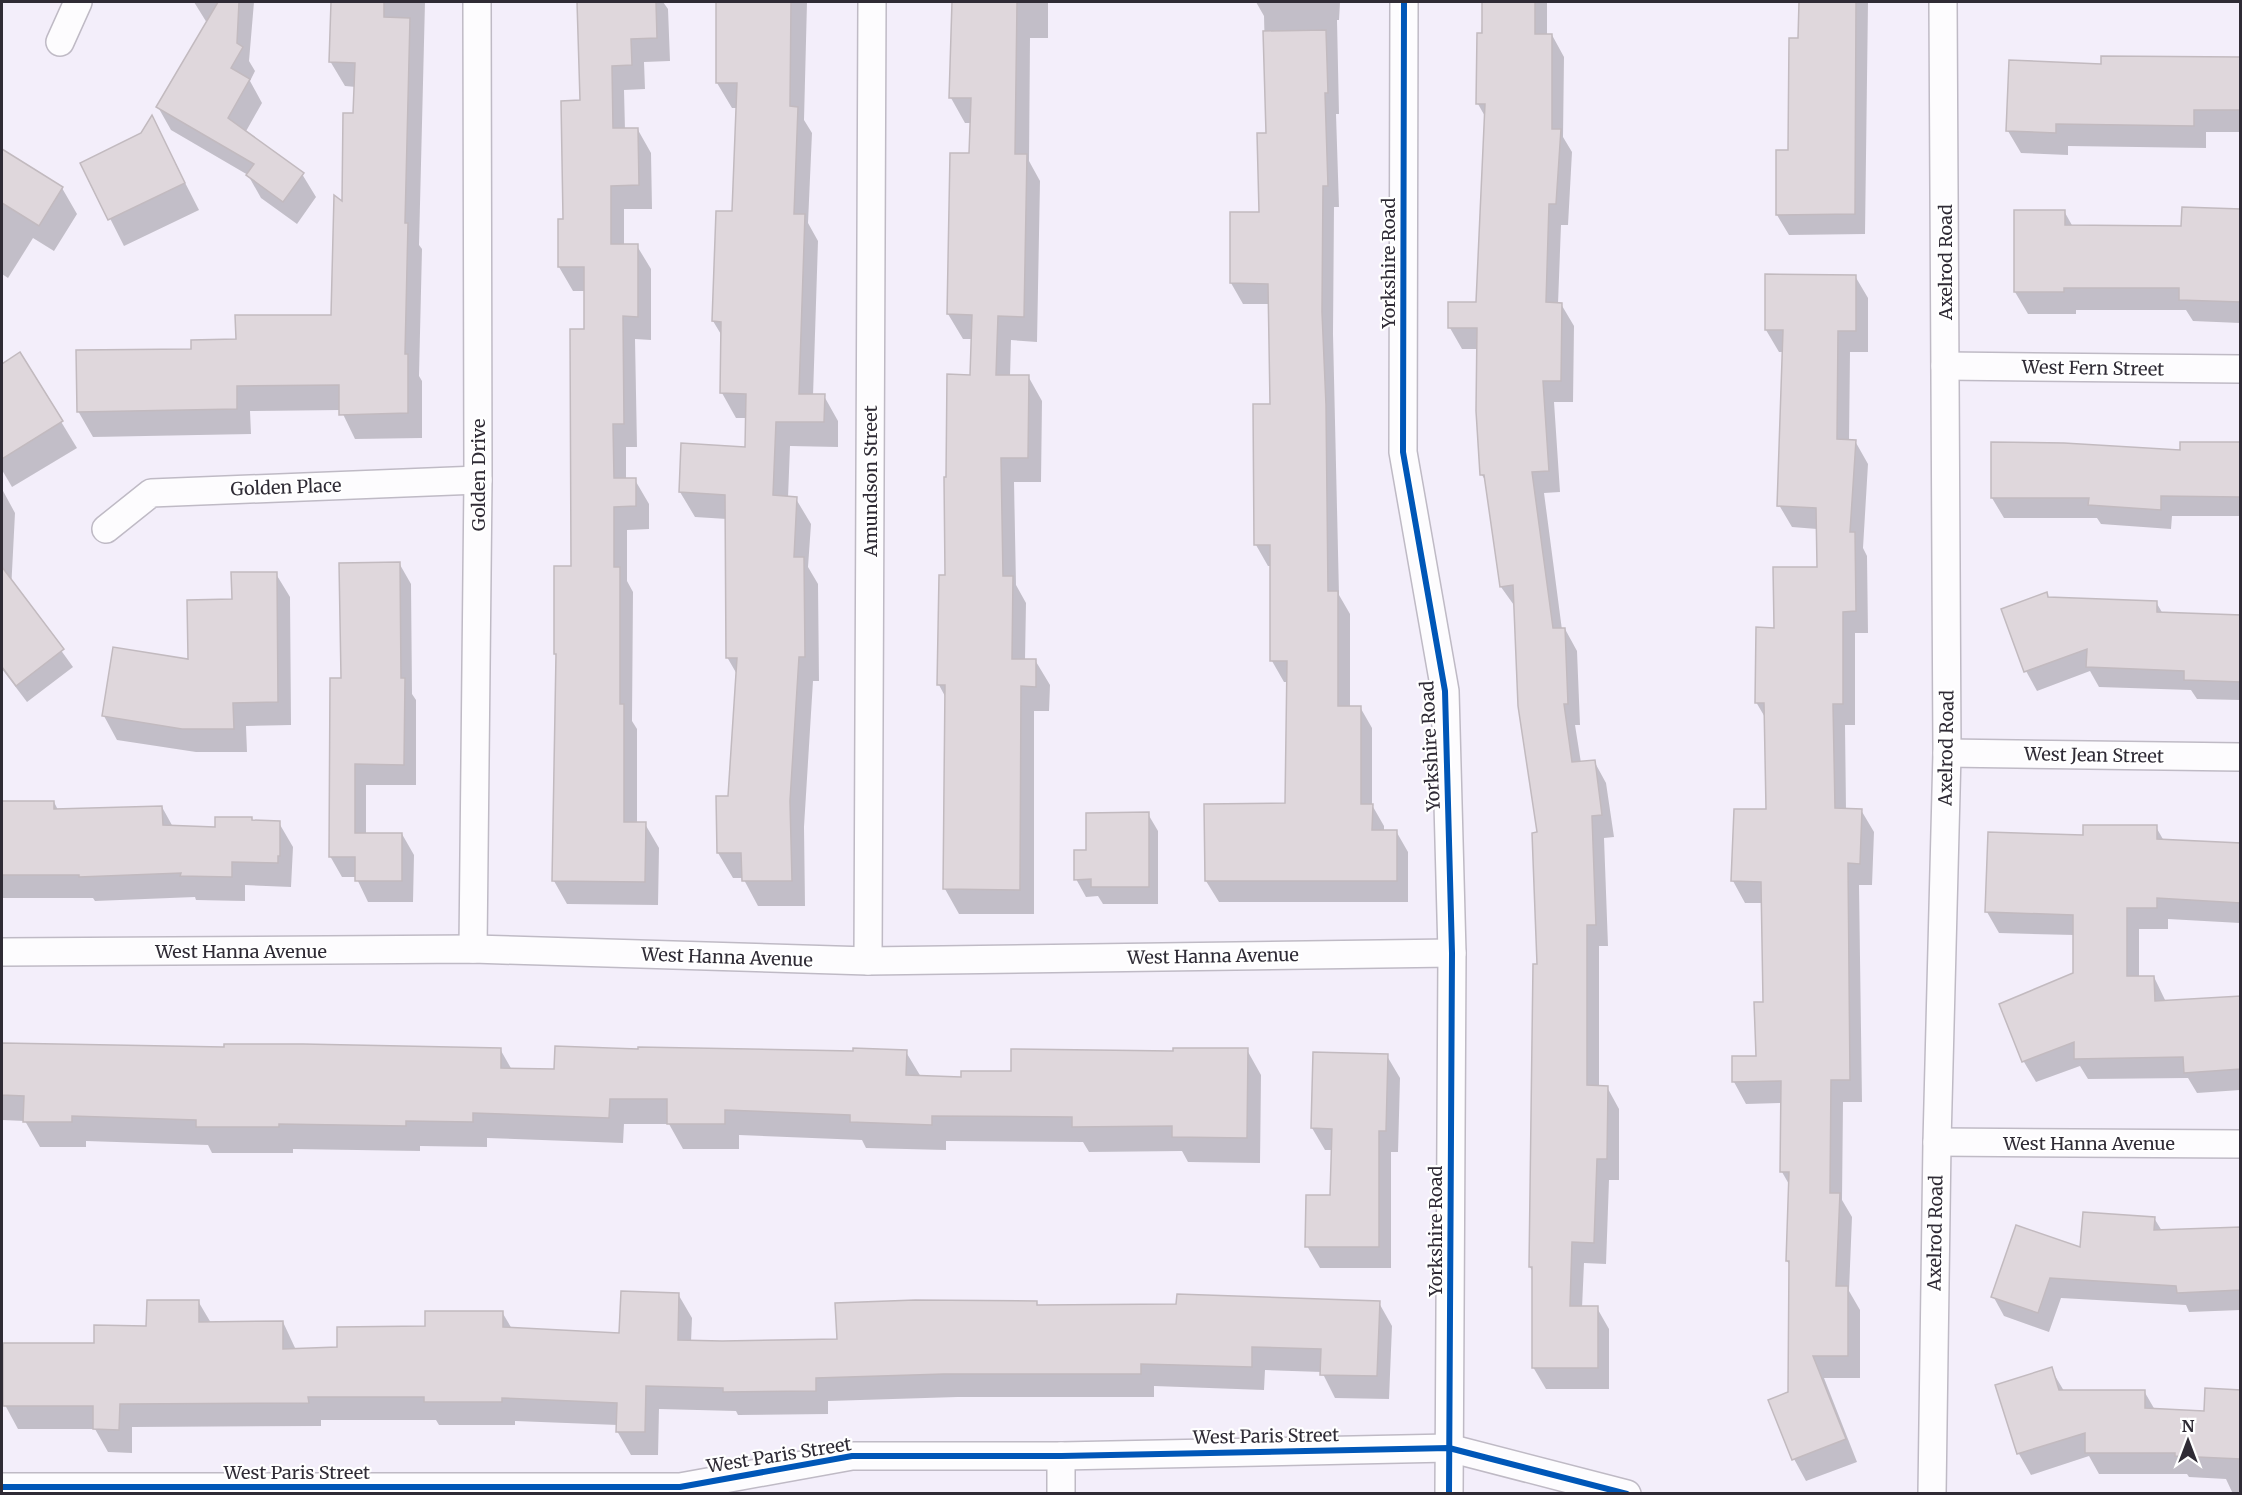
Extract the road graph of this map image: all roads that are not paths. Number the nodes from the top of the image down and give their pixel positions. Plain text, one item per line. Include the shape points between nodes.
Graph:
1 (78, 2) edge
2 (477, 2) edge
3 (872, 2) edge
4 (1404, 2) edge
5 (1943, 2) edge
6 (60, 42) dead end
7 (1945, 366) junction
8 (2241, 369) edge
9 (478, 480) junction
10 (106, 529) dead end
11 (1947, 753) junction
12 (2241, 757) edge
13 (473, 949) junction
14 (2, 952) edge
15 (1452, 953) junction
16 (868, 961) junction
17 (1936, 1142) junction
18 (2241, 1144) edge
19 (1449, 1448) junction
20 (1061, 1456) junction
21 (2, 1487) edge
22 (1060, 1494) edge
23 (1449, 1494) edge
24 (1627, 1494) edge
25 (1932, 1494) edge

1 - 6 street
2 - 9 street, Golden Drive
3 - 16 street, Amundson Street
4 - 15 street, Yorkshire Road via 1403,452 1445,691
5 - 7 street, Axelrod Road
7 - 8 street, West Fern Street
7 - 11 street, Axelrod Road
9 - 10 street, Golden Place via 151,493
9 - 13 street, Golden Drive
11 - 12 street, West Jean Street
11 - 17 street, Axelrod Road
13 - 14 street, West Hanna Avenue
13 - 16 street, West Hanna Avenue
15 - 16 street, West Hanna Avenue
15 - 19 street, Yorkshire Road
17 - 18 street, West Hanna Avenue
17 - 25 street, Axelrod Road
19 - 20 street, West Paris Street
19 - 23 street, Yorkshire Road
19 - 24 street, West Paris Street
20 - 21 street, West Paris Street via 852,1456 680,1487
20 - 22 street

